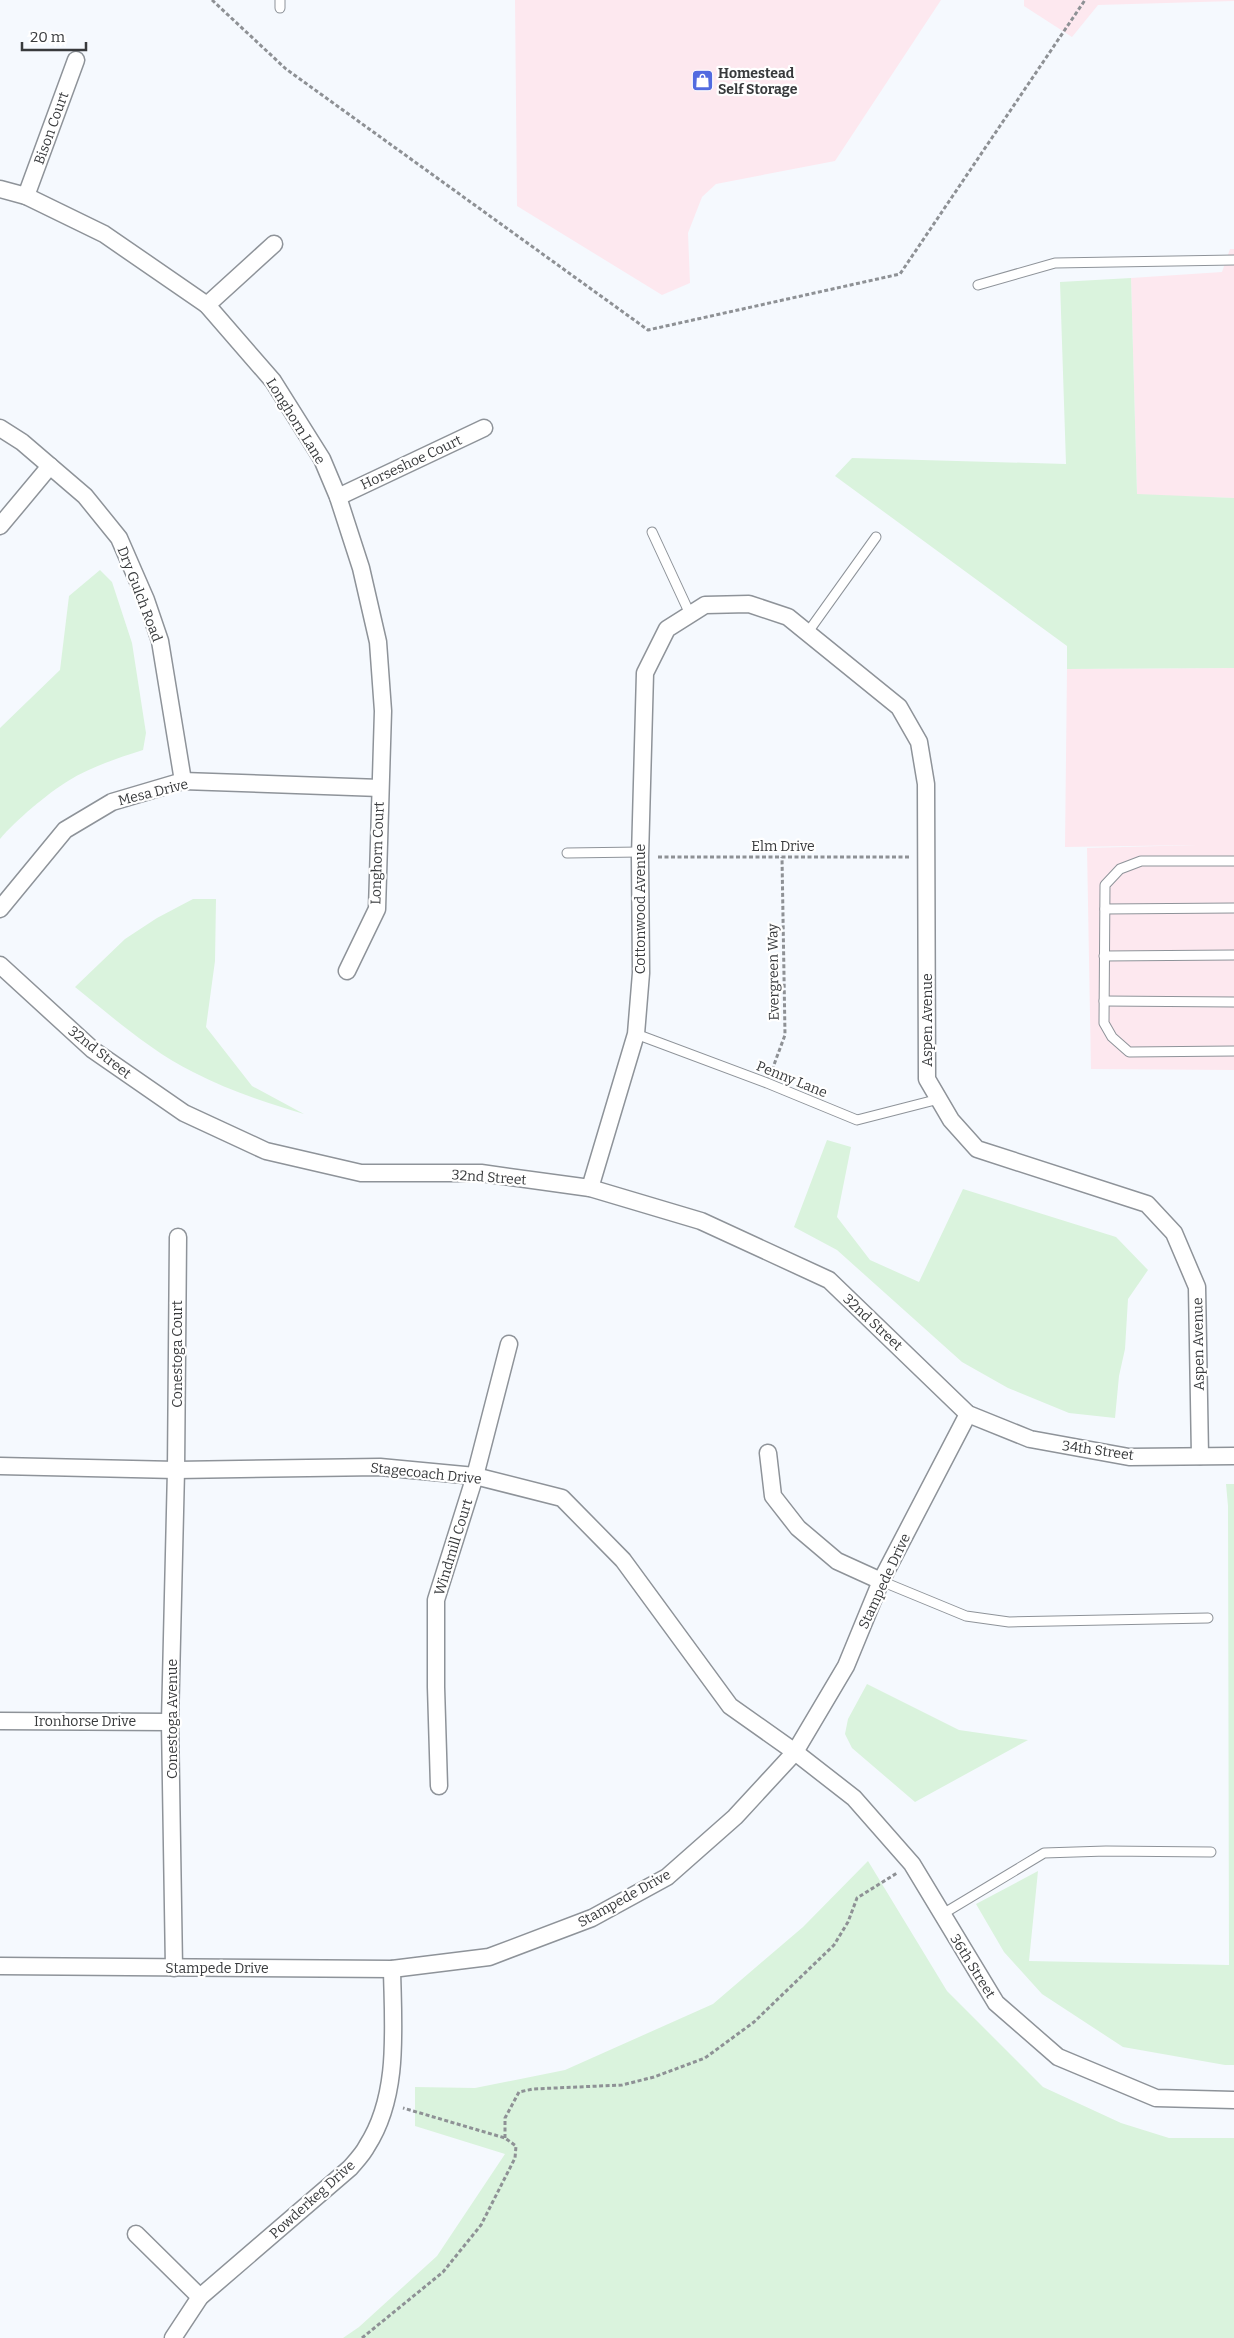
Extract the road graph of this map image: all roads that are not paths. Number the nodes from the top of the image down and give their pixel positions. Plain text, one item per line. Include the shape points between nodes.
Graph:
1 (76, 60) dead end
2 (0, 189) edge
3 (26, 196) junction
4 (274, 244) dead end
5 (1234, 260) edge
6 (978, 285) dead end
7 (207, 305) junction
8 (0, 428) edge
9 (484, 428) dead end
10 (50, 466) junction
11 (338, 497) junction
12 (0, 526) edge
13 (652, 532) dead end
14 (876, 537) dead end
15 (690, 614) junction
16 (667, 629) joint
17 (808, 632) junction
18 (183, 781) junction
19 (380, 788) junction
20 (567, 853) dead end
21 (640, 855) junction
22 (1234, 860) edge
23 (1234, 908) edge
24 (0, 909) edge
25 (1105, 909) junction
26 (1234, 955) edge
27 (1104, 956) junction
28 (0, 965) edge
29 (347, 971) dead end
30 (1104, 1000) junction
31 (1234, 1002) edge
32 (636, 1034) junction
33 (1234, 1051) edge
34 (939, 1100) junction
35 (590, 1188) junction
36 (178, 1237) dead end
37 (509, 1344) dead end
38 (968, 1414) junction
39 (768, 1453) dead end
40 (1200, 1456) junction
41 (1234, 1456) edge
42 (0, 1466) edge
43 (176, 1470) junction
44 (475, 1476) junction
45 (881, 1581) junction
46 (1208, 1618) dead end
47 (0, 1721) edge
48 (170, 1722) junction
49 (795, 1752) junction
50 (439, 1786) dead end
51 (1211, 1852) dead end
52 (941, 1915) junction
53 (0, 1966) edge
54 (174, 1968) junction
55 (392, 1969) junction
56 (1234, 2100) edge
57 (136, 2234) dead end
58 (200, 2297) junction
59 (173, 2338) edge

1 - 3 street, Bison Court
2 - 3 street, Longhorn Lane
3 - 7 street, Longhorn Lane via 104,234
4 - 7 street
5 - 6 lane via 1054,263
7 - 11 street, Longhorn Lane via 273,380 322,460
8 - 10 street, Dry Gulch Road
9 - 11 street, Horseshoe Court
10 - 12 street
10 - 18 street, Dry Gulch Road via 84,496 119,538 146,600 160,640
11 - 19 street, Longhorn Lane via 361,568 378,642 383,711
13 - 15 lane
14 - 17 lane
15 - 16 street, Aspen Avenue
15 - 17 street, Aspen Avenue via 706,605 749,604 788,616
16 - 21 street, Cottonwood Avenue via 645,673
17 - 34 street, Aspen Avenue via 899,707 919,742 926,784 927,1079
18 - 19 street, Mesa Drive
18 - 24 street, Mesa Drive via 112,802 65,830
19 - 29 street, Longhorn Court via 376,909
20 - 21 lane
21 - 32 street, Cottonwood Avenue via 641,973
22 - 25 lane via 1141,861 1120,870 1105,885
23 - 25 lane
25 - 27 lane
26 - 27 lane
27 - 30 lane
28 - 35 street, 32nd Street via 93,1050 123,1071 184,1113 266,1151 361,1173 481,1174
30 - 31 lane
30 - 33 lane via 1104,1023 1112,1037 1129,1052
32 - 34 lane, Penny Lane via 857,1120
32 - 35 street, Cottonwood Avenue
34 - 40 street, Aspen Avenue via 951,1120 977,1149 1148,1204 1174,1233 1197,1286
35 - 38 street, 32nd Street via 701,1221 828,1280
36 - 43 street, Conestoga Court
37 - 44 street, Windmill Court
38 - 40 street, 34th Street via 1030,1439 1129,1457
38 - 45 street, Stampede Drive
39 - 45 street via 773,1496 798,1528 837,1561
40 - 41 street, 34th Street
42 - 43 street, Stagecoach Drive
43 - 44 street, Stagecoach Drive via 380,1467
43 - 48 street, Conestoga Avenue
44 - 49 street, Stagecoach Drive via 562,1498 623,1560 730,1706
44 - 50 street, Windmill Court via 436,1600
45 - 46 lane via 966,1616 1009,1622
45 - 49 street, Stampede Drive via 846,1666
47 - 48 street, Ironhorse Drive
48 - 54 street, Conestoga Avenue
49 - 52 street, 36th Street via 854,1798 912,1864
49 - 55 street, Stampede Drive via 735,1817 667,1877 592,1918 489,1957
51 - 52 lane via 1044,1853
52 - 56 street, 36th Street via 996,2003 1058,2057 1156,2098
53 - 54 street, Stampede Drive
54 - 55 street, Stampede Drive
55 - 58 street, Powderkeg Drive via 394,2038 386,2103 368,2146 350,2168
57 - 58 street
58 - 59 street, Powderkeg Drive

